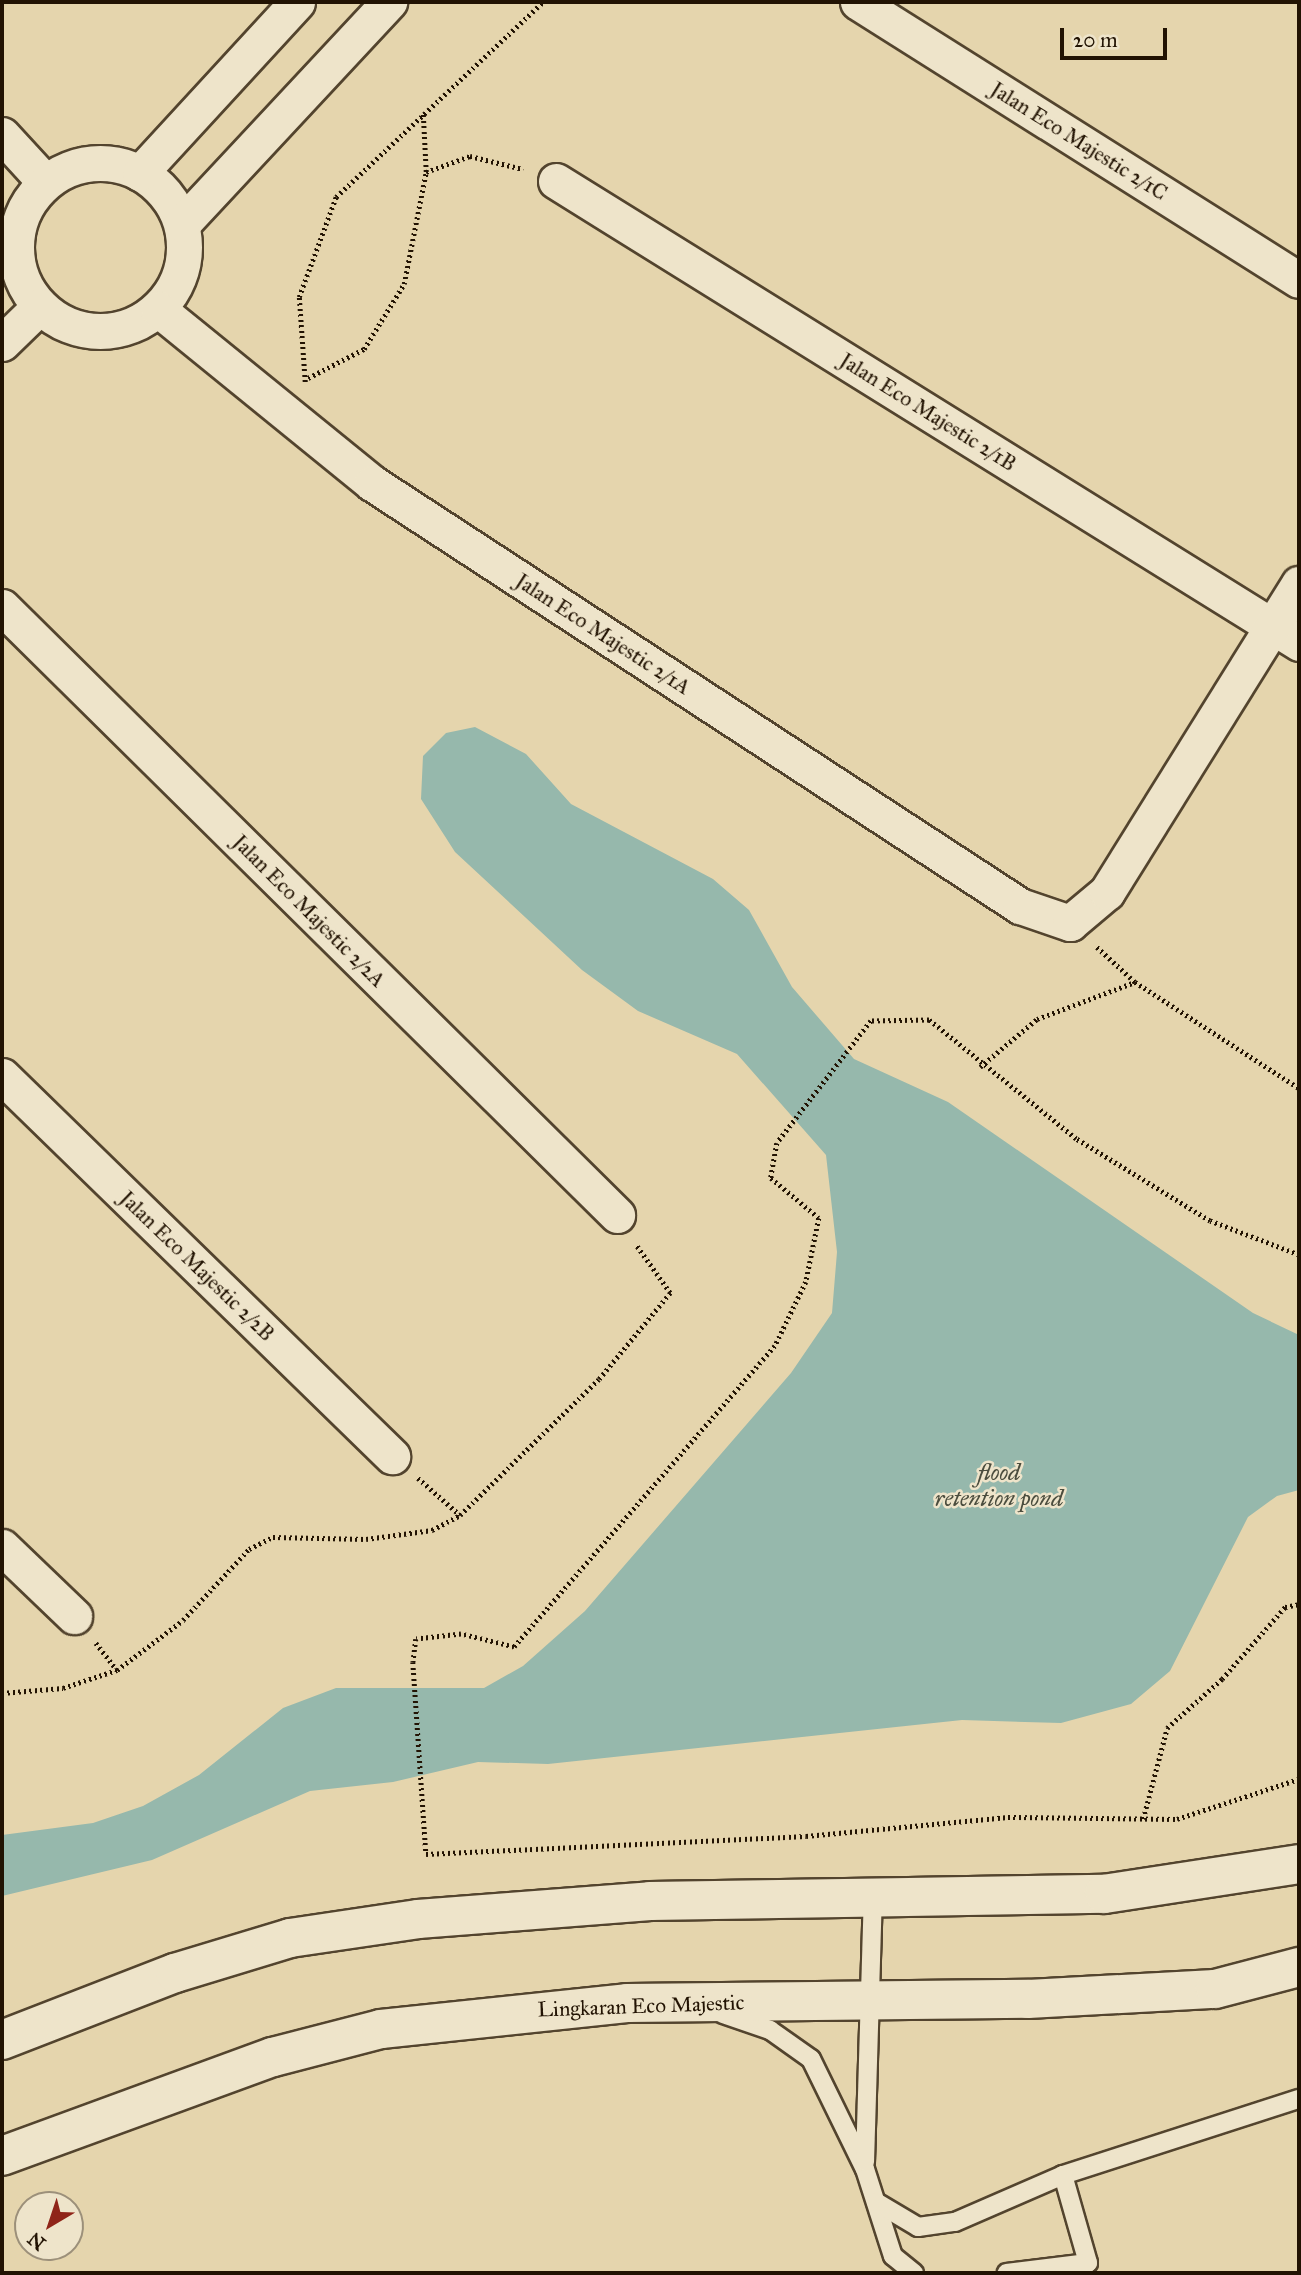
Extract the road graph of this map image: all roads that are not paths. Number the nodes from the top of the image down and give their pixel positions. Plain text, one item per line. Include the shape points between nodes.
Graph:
1 (297, 2) edge
2 (389, 2) edge
3 (858, 2) edge
4 (2, 135) edge
5 (140, 173) junction
6 (556, 181) road end
7 (45, 182) junction
8 (182, 224) junction
9 (1299, 280) edge
10 (39, 307) junction
11 (158, 309) junction
12 (2, 343) edge
13 (1299, 584) edge
14 (2, 607) edge
15 (1286, 635) edge
16 (2, 1076) edge
17 (617, 1215) road end
18 (392, 1455) road end
19 (2, 1547) edge
20 (74, 1616) dead end
21 (1299, 1864) edge
22 (873, 1894) junction
23 (1299, 1967) edge
24 (874, 2000) junction
25 (690, 2002) junction
26 (2, 2040) edge
27 (1299, 2099) edge
28 (2, 2156) edge
29 (865, 2169) junction
30 (1063, 2175) junction
31 (876, 2202) junction
32 (1089, 2268) edge
33 (914, 2273) edge
34 (1007, 2273) edge

1 - 5 street
2 - 8 street
3 - 9 street, Jalan Eco Majestic 2/1C
4 - 7 street
5 - 7 street via 91,162
5 - 8 street via 166,195
6 - 15 street, Jalan Eco Majestic 2/1B
7 - 10 street via 17,230 16,258
8 - 11 street via 182,270
10 - 11 street via 86,331 112,331
10 - 12 street
11 - 15 street, Jalan Eco Majestic 2/1A via 372,484 1020,906 1070,923 1107,892
13 - 15 street
14 - 17 street, Jalan Eco Majestic 2/2A
16 - 18 street, Jalan Eco Majestic 2/2B
19 - 20 street
21 - 22 street via 1104,1894
22 - 24 lane
22 - 26 street via 650,1901 418,1919 290,1938 175,1973
23 - 24 street, Lingkaran Eco Majestic via 1215,1989
24 - 25 street, Lingkaran Eco Majestic
24 - 29 lane via 866,2023
25 - 28 street, Lingkaran Eco Majestic via 503,2013 381,2029 272,2057
25 - 29 lane via 770,2030 811,2059
27 - 30 lane
29 - 31 lane
30 - 31 lane via 955,2222 918,2227
30 - 32 lane
31 - 33 lane via 893,2256
32 - 34 lane

